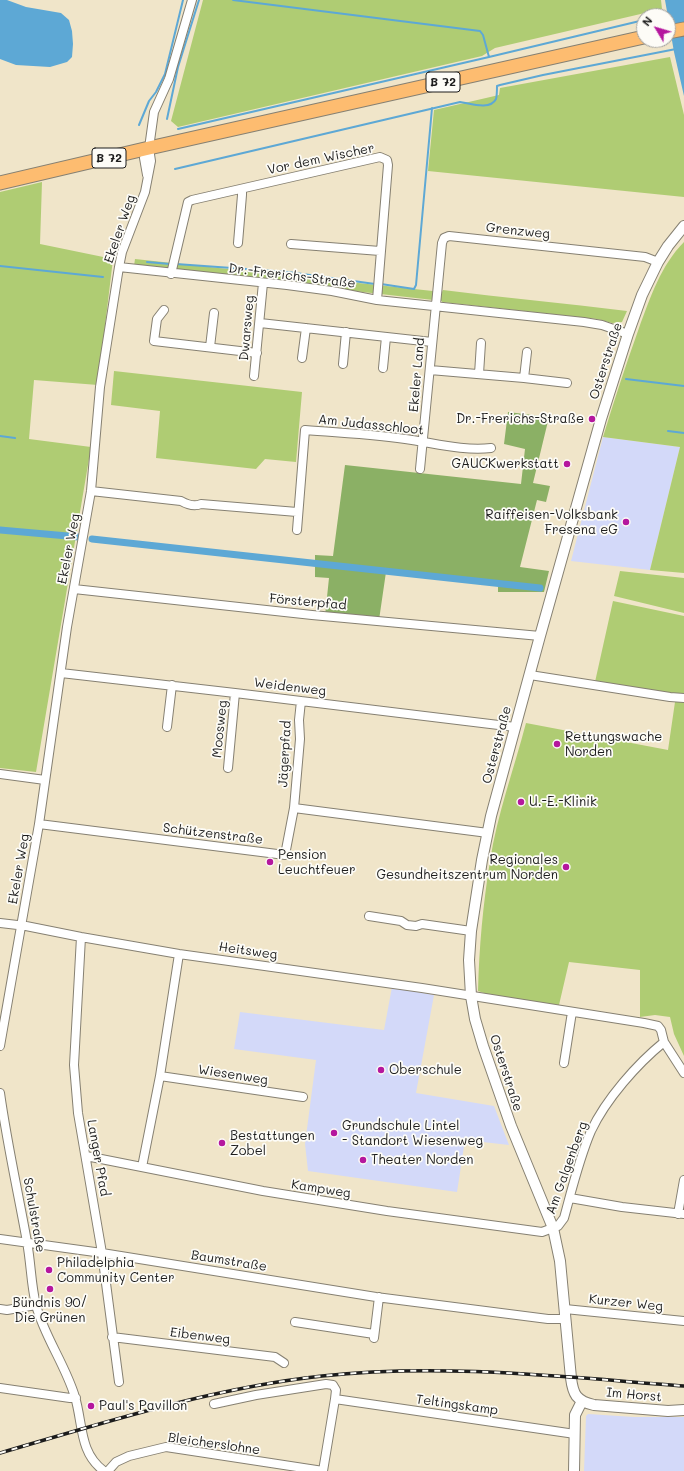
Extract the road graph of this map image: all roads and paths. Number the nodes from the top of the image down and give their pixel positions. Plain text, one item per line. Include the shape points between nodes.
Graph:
1 (192, 0) edge
2 (636, 39) edge
3 (149, 148) junction
4 (0, 183) edge
5 (242, 189) junction
6 (684, 226) edge
7 (238, 243) dead end
8 (291, 244) dead end
9 (380, 251) junction
10 (658, 262) junction
11 (119, 267) junction
12 (171, 274) junction
13 (263, 283) junction
14 (377, 300) junction
15 (436, 306) junction
16 (164, 310) dead end
17 (214, 313) dead end
18 (260, 323) junction
19 (306, 328) junction
20 (346, 332) junction
21 (628, 334) junction
22 (386, 337) junction
23 (432, 342) junction
24 (481, 343) dead end
25 (210, 347) junction
26 (527, 352) dead end
27 (257, 353) junction
28 (302, 358) dead end
29 (343, 364) dead end
30 (383, 368) dead end
31 (430, 370) junction
32 (479, 374) junction
33 (254, 376) dead end
34 (524, 378) junction
35 (567, 383) dead end
36 (422, 442) junction
37 (491, 448) dead end
38 (420, 469) dead end
39 (91, 492) junction
40 (298, 512) junction
41 (296, 530) dead end
42 (74, 589) junction
43 (540, 636) junction
44 (60, 673) junction
45 (530, 676) junction
46 (172, 685) junction
47 (235, 693) junction
48 (684, 698) edge
49 (300, 701) junction
50 (167, 727) dead end
51 (515, 727) junction
52 (228, 768) dead end
53 (0, 774) edge
54 (45, 780) junction
55 (294, 808) junction
56 (39, 824) junction
57 (488, 833) junction
58 (369, 916) dead end
59 (0, 923) edge
60 (22, 925) junction
61 (472, 931) junction
62 (81, 937) junction
63 (178, 954) junction
64 (471, 996) junction
65 (572, 1012) junction
66 (664, 1042) junction
67 (0, 1046) edge
68 (564, 1063) dead end
69 (684, 1073) edge
70 (160, 1076) junction
71 (0, 1093) edge
72 (304, 1097) dead end
73 (86, 1156) junction
74 (142, 1167) junction
75 (684, 1180) edge
76 (570, 1198) junction
77 (681, 1214) edge
78 (553, 1228) junction
79 (0, 1239) edge
80 (27, 1243) junction
81 (102, 1253) junction
82 (379, 1297) junction
83 (36, 1305) junction
84 (0, 1309) edge
85 (565, 1314) junction
86 (684, 1321) edge
87 (295, 1322) dead end
88 (112, 1337) junction
89 (284, 1363) dead end
90 (119, 1382) dead end
91 (0, 1388) edge
92 (76, 1398) junction
93 (335, 1399) junction
94 (582, 1401) junction
95 (214, 1404) dead end
96 (684, 1410) edge
97 (574, 1434) junction
98 (104, 1471) edge
99 (108, 1471) edge
100 (323, 1471) edge
101 (574, 1471) edge

1 - 3 street, Ekeler Weg via 169,79 154,112
2 - 3 main road, B 72
3 - 4 main road, B 72
3 - 11 street, Ekeler Weg via 151,161 144,197 122,252
5 - 7 street
5 - 9 street, Vor dem Wischer via 384,158 388,165
5 - 12 street, Vor dem Wischer via 188,202
6 - 10 street, Osterstraße
8 - 9 street
9 - 14 street, Vor dem Wischer
10 - 15 street, Grenzweg via 645,257 449,236 444,238 442,243
10 - 21 street, Osterstraße via 642,295
11 - 12 street, Dr.-Frerichs-Straße
11 - 39 street, Ekeler Weg via 100,387
12 - 13 street, Dr.-Frerichs-Straße
13 - 14 street, Dr.-Frerichs-Straße via 332,291
13 - 18 street, Dwarsweg
14 - 15 street, Dr.-Frerichs-Straße
15 - 21 street, Dr.-Frerichs-Straße via 584,322
15 - 23 street, Ekeler Land
16 - 25 street via 157,319 154,342
17 - 25 street
18 - 19 street
18 - 27 street, Dwarsweg
19 - 20 street
19 - 28 street
20 - 22 street
20 - 29 street
21 - 43 street, Osterstraße via 584,476
22 - 23 street
22 - 30 street
23 - 31 street, Ekeler Land
24 - 32 street
25 - 27 street
26 - 34 street
27 - 33 street, Dwarsweg
31 - 32 street
31 - 36 street, Ekeler Land
32 - 34 street
34 - 35 street
36 - 37 street, Am Judasschloot
36 - 38 street, Ekeler Land
36 - 40 street, Am Judasschloot via 305,430
39 - 40 street via 181,501 187,499 201,504
39 - 42 street, Ekeler Weg
40 - 41 street, Am Judasschloot
42 - 43 street, Försterpfad
42 - 44 street, Ekeler Weg
43 - 45 street, Osterstraße
44 - 46 street, Weidenweg
44 - 54 street, Ekeler Weg
45 - 48 street
45 - 51 street, Osterstraße
46 - 47 street, Weidenweg
46 - 50 street
47 - 49 street, Weidenweg
47 - 52 street, Moosweg
49 - 51 street, Weidenweg
49 - 55 street, Jägerpfad via 300,739
51 - 57 street, Osterstraße
53 - 54 street
54 - 56 street, Ekeler Weg
55 - 56 street, Schützenstraße via 285,855
55 - 57 street
56 - 60 street, Ekeler Weg
57 - 61 street, Osterstraße
58 - 61 street via 401,921 407,925 422,924
59 - 60 street, Heitsweg
60 - 62 street, Heitsweg
60 - 67 street
61 - 64 street, Osterstraße via 469,960
62 - 63 street, Heitsweg
62 - 73 street, Langer Pfad via 74,1065 78,1113
63 - 64 street, Heitsweg
63 - 70 street
64 - 65 street, Heitsweg
64 - 78 street, Osterstraße via 483,1046 510,1126
65 - 66 street, Heitsweg via 658,1026
65 - 68 street
66 - 69 street
66 - 76 street, Am Galgenberg via 628,1077 592,1130 579,1162
70 - 72 street, Wiesenweg
70 - 74 street
71 - 80 street, Schulstraße
73 - 74 street, Kampweg
73 - 81 street, Langer Pfad
74 - 78 street, Kampweg via 387,1212 542,1232
75 - 77 street
76 - 77 street
76 - 78 street, Am Galgenberg via 564,1218
78 - 85 street, Osterstraße via 560,1261
79 - 80 street, Baumstraße
80 - 81 street, Baumstraße
80 - 83 street, Schulstraße
81 - 82 street, Baumstraße
81 - 88 street, Langer Pfad
82 - 85 street, Baumstraße via 548,1319
82 - 87 street via 374,1336
83 - 84 street
83 - 92 street, Schulstraße
85 - 86 street, Kurzer Weg
85 - 94 street, Osterstraße via 572,1388
88 - 89 street, Eibenweg via 275,1357
88 - 90 street, Langer Pfad
91 - 92 street
92 - 98 street, Schulstraße via 84,1443 94,1462
93 - 95 street via 336,1390 333,1385 326,1384
93 - 97 street, Teltingskamp
93 - 100 street
94 - 96 street, Im Horst via 594,1405
94 - 97 street via 575,1415
97 - 101 street
99 - 100 street, Bleicherslohne via 124,1458 166,1447

